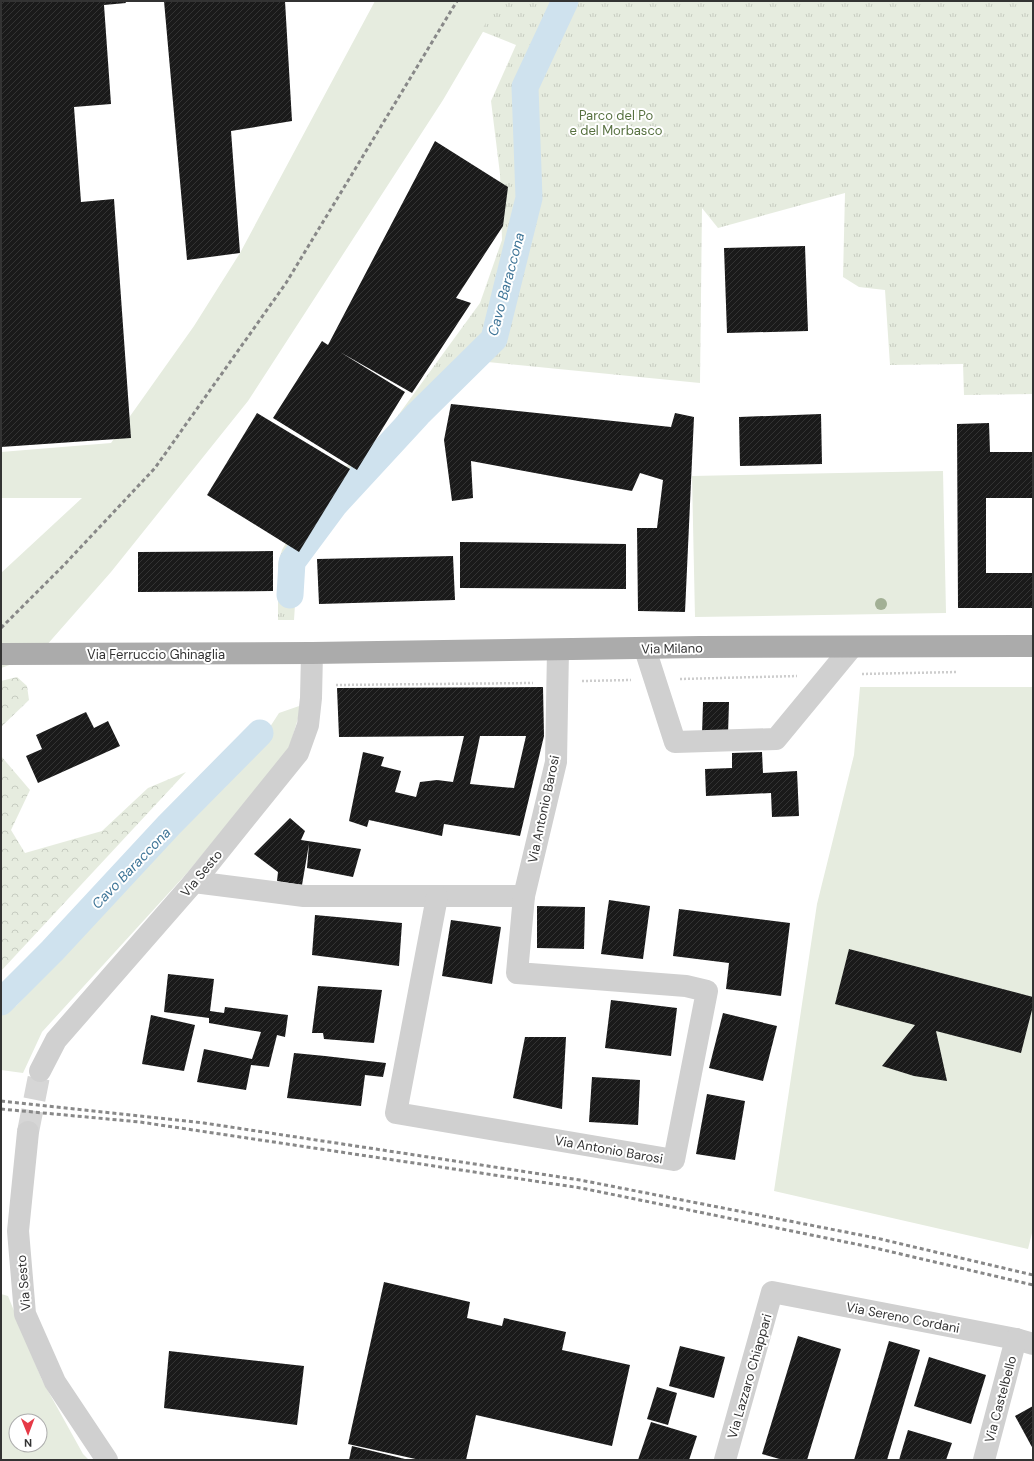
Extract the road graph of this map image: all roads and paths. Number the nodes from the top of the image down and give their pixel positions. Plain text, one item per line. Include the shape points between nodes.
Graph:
1 (1033, 646) edge
2 (852, 647) junction
3 (645, 648) junction
4 (558, 650) junction
5 (1, 654) edge
6 (312, 654) junction
7 (959, 672) dead end
8 (828, 675) junction
9 (655, 679) junction
10 (558, 682) junction
11 (336, 685) dead end
12 (194, 882) junction
13 (524, 896) junction
14 (437, 897) junction
15 (40, 1071) tunnel mouth
16 (28, 1132) tunnel mouth
17 (772, 1292) joint
18 (1024, 1342) edge
19 (107, 1460) edge
20 (725, 1460) edge
21 (984, 1460) edge

1 - 2 main road, Via Milano
2 - 3 main road, Via Milano
2 - 8 street
3 - 4 main road, Via Milano
3 - 9 street
4 - 6 main road, Via Milano
4 - 10 street, Via Antonio Barosi
5 - 6 main road, Via Ferruccio Ghinaglia
6 - 12 street, Via Sesto via 308,725 298,754
7 - 8 path
8 - 9 path
8 - 9 street via 776,739 676,742
9 - 10 path
10 - 11 path
10 - 13 street, Via Antonio Barosi via 556,762
12 - 14 street via 304,896
12 - 15 street, Via Sesto via 56,1040
13 - 14 street
13 - 14 street, Via Antonio Barosi via 517,973 686,986 708,991 674,1160 396,1113
16 - 19 street, Via Sesto via 18,1231 25,1314 55,1382
17 - 18 street, Via Sereno Cordani
17 - 20 street, Via Lazzaro Chiappari
18 - 21 street, Via Castelbello

